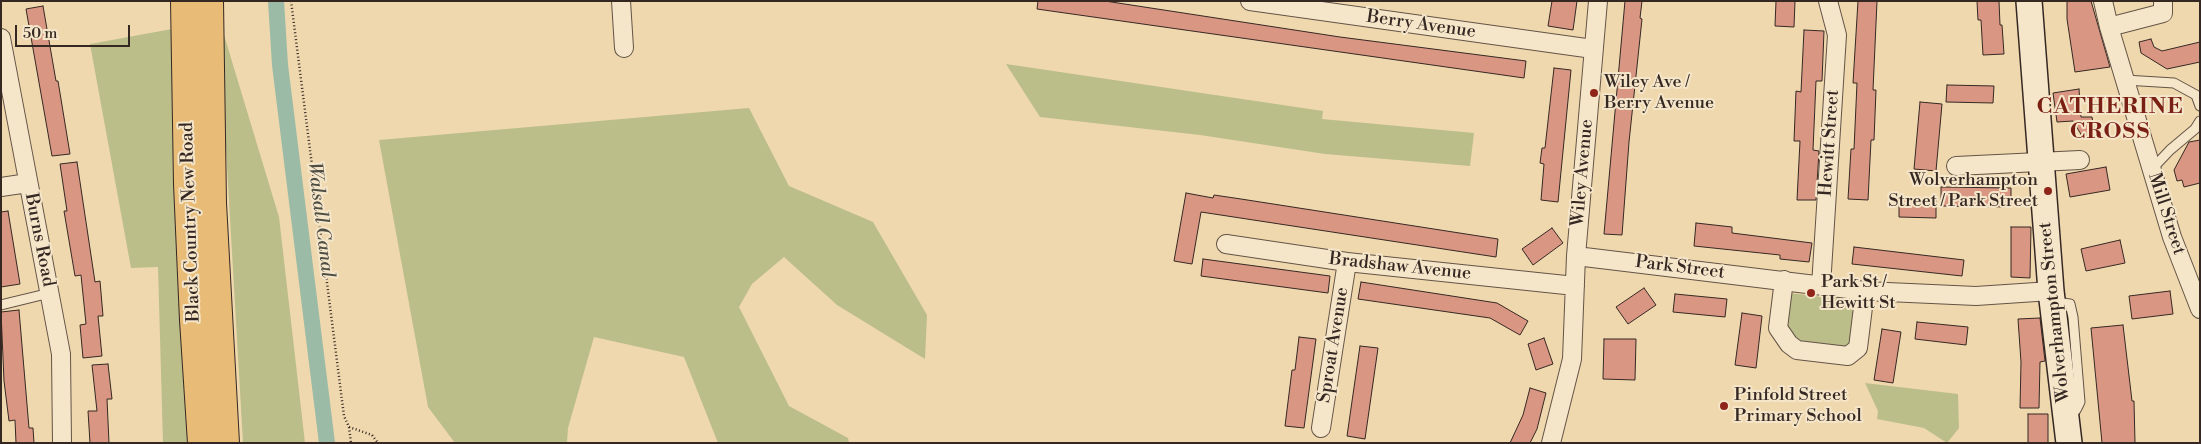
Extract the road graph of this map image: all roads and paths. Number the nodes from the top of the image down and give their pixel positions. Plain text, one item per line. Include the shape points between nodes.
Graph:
1 (185, 1) edge
2 (209, 1) edge
3 (292, 1) edge
4 (621, 1) edge
5 (1250, 1) edge
6 (1598, 1) edge
7 (1828, 1) edge
8 (2029, 1) edge
9 (2103, 1) edge
10 (2163, 1) edge
11 (2109, 27) junction
12 (1, 38) edge
13 (624, 48) dead end
14 (1593, 49) junction
15 (2125, 80) junction
16 (2200, 106) edge
17 (2200, 121) edge
18 (2080, 160) dead end
19 (2041, 163) junction
20 (1956, 166) dead end
21 (2152, 169) junction
22 (28, 183) junction
23 (1, 187) edge
24 (1226, 244) dead end
25 (1576, 256) junction
26 (1347, 262) junction
27 (1784, 280) junction
28 (1575, 286) junction
29 (1821, 286) junction
30 (1865, 291) junction
31 (50, 293) junction
32 (2052, 297) junction
33 (2198, 302) edge
34 (1, 305) edge
35 (349, 427) junction
36 (1321, 428) dead end
37 (62, 443) edge
38 (202, 443) edge
39 (226, 443) edge
40 (351, 443) edge
41 (378, 443) edge
42 (1551, 443) edge
43 (2069, 443) edge

1 - 38 highway, Black Country New Road via 188,184
2 - 39 highway, Black Country New Road via 212,203
3 - 35 path via 344,416
4 - 13 street
5 - 14 street, Berry Avenue
6 - 14 street, Wiley Avenue
7 - 29 street, Hewitt Street via 1837,35
8 - 19 street, Wolverhampton Street
9 - 11 street, Mill Street
10 - 11 street via 2162,13
11 - 15 street, Mill Street
12 - 22 street, Burns Road
14 - 25 street, Wiley Avenue
15 - 16 lane via 2174,83 2196,95
15 - 21 street, Mill Street
17 - 21 lane
18 - 19 street
19 - 20 street
19 - 32 street, Wolverhampton Street
21 - 33 street, Mill Street via 2172,237
22 - 23 street
22 - 31 street, Burns Road
24 - 26 street, Bradshaw Avenue
25 - 27 street, Park Street
25 - 28 street, Wiley Avenue
26 - 28 street, Bradshaw Avenue
26 - 36 street, Sproat Avenue
27 - 29 street, Park Street
27 - 30 street via 1778,328 1797,350 1848,356 1858,348
28 - 42 street, Wiley Avenue via 1572,359
29 - 30 street, Park Street
30 - 32 street, Park Street
31 - 34 lane
31 - 37 street, Burns Road via 61,354
32 - 43 street, Wolverhampton Street
35 - 40 path
35 - 41 path via 372,435

